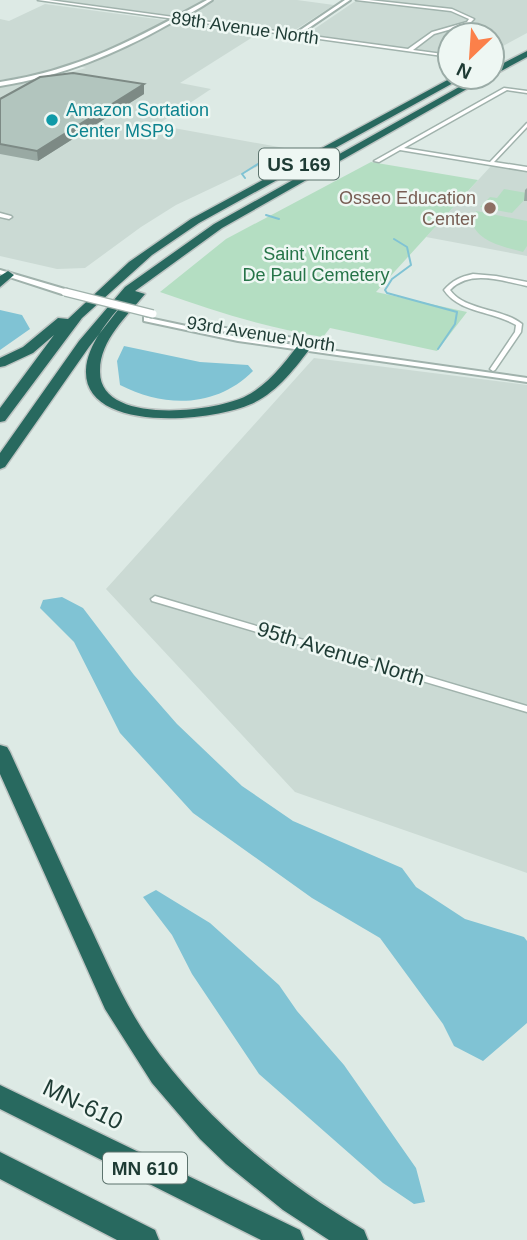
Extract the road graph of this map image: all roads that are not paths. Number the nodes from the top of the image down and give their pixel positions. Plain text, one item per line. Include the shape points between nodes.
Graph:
1 (40, 0) edge
2 (200, 0) edge
3 (210, 0) edge
4 (348, 0) edge
5 (358, 0) edge
6 (168, 18) junction
7 (176, 19) junction
8 (295, 35) junction
9 (116, 49) junction
10 (408, 51) junction
11 (436, 54) edge
12 (527, 56) edge
13 (506, 66) edge
14 (0, 84) edge
15 (436, 90) edge
16 (460, 91) edge
17 (527, 92) edge
18 (527, 124) edge
19 (400, 148) junction
20 (377, 161) dead end
21 (491, 163) junction
22 (527, 169) edge
23 (0, 215) edge
24 (9, 217) dead end
25 (186, 247) junction
26 (3, 278) edge
27 (527, 284) edge
28 (107, 286) junction
29 (306, 345) junction
30 (0, 363) edge
31 (493, 369) junction
32 (527, 378) edge
33 (24, 385) junction
34 (0, 410) edge
35 (0, 418) edge
36 (32, 419) junction
37 (0, 464) edge
38 (0, 474) edge
39 (155, 599) dead end
40 (527, 709) edge
41 (0, 752) edge
42 (0, 1096) edge
43 (0, 1165) edge
44 (145, 1240) edge
45 (290, 1240) edge
46 (354, 1240) edge

1 - 6 street, 89th Avenue North
2 - 6 street
3 - 7 street
4 - 8 street
5 - 10 street via 452,10 472,19 433,33
6 - 7 street, 89th Avenue North
6 - 9 street
7 - 8 street, 89th Avenue North
7 - 9 street
8 - 10 street, 89th Avenue North
9 - 14 street via 67,71
10 - 11 street, 89th Avenue North
12 - 13 highway
15 - 28 highway, US 169 via 195,221
16 - 25 highway, US 169
17 - 19 street via 506,89
18 - 21 street
19 - 20 street
19 - 21 street
21 - 22 street
23 - 24 street
25 - 29 highway via 134,298 98,348 93,379 97,389 116,404 146,413 172,416 221,411 255,397
25 - 36 highway, US 169 via 114,305
26 - 29 street, 93rd Avenue North via 217,335
27 - 31 street via 469,276 447,289 455,300 519,324 519,332
28 - 30 highway via 29,349
28 - 33 highway, US 169
29 - 31 street, 93rd Avenue North
29 - 32 street, 93rd Avenue North
31 - 32 street, 93rd Avenue North
33 - 34 highway
33 - 35 highway, US 169
36 - 37 highway, US 169
36 - 38 highway
39 - 40 street, 95th Avenue North
41 - 46 highway via 118,1010 158,1072 240,1159
42 - 45 highway, MN-610 / MN 610
43 - 44 highway, MN 610

